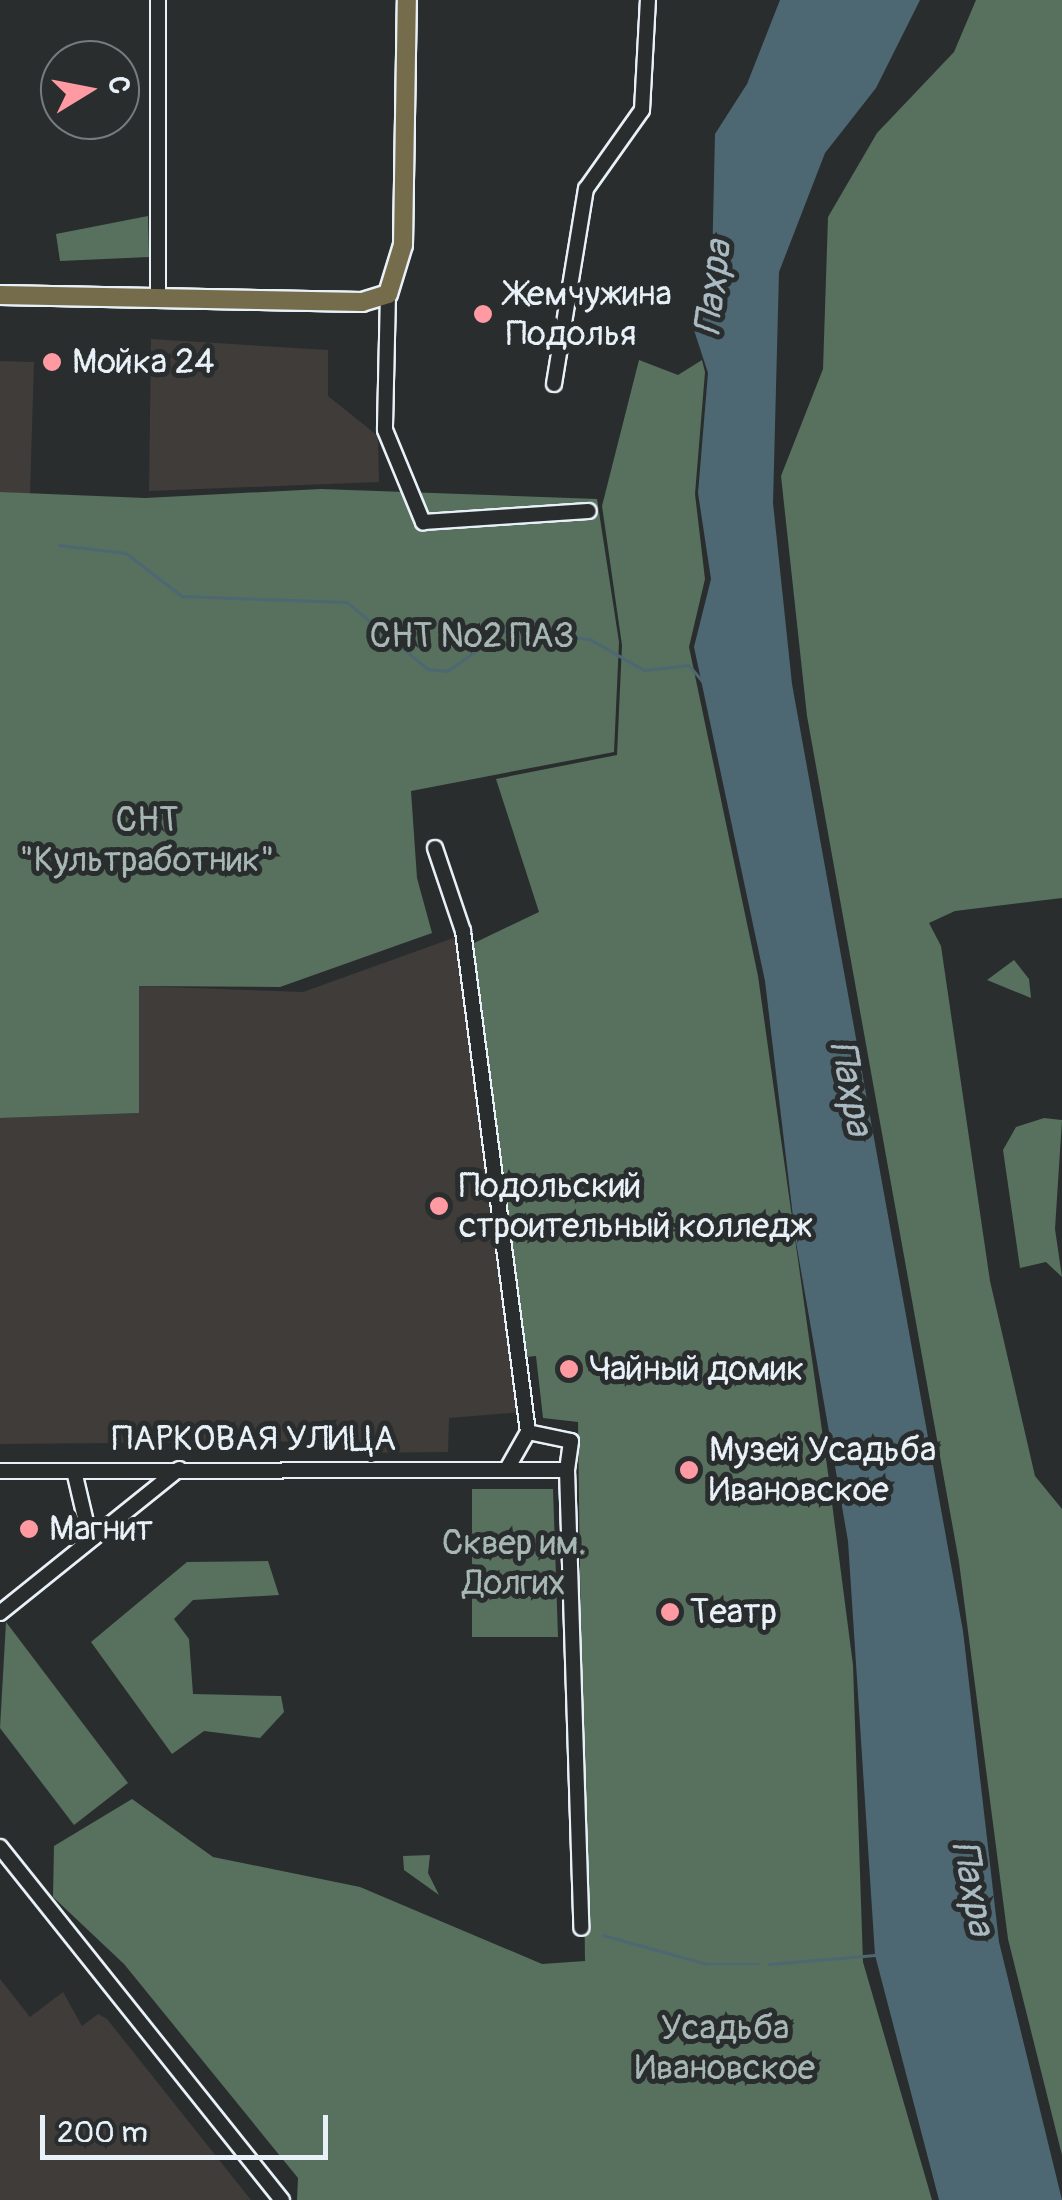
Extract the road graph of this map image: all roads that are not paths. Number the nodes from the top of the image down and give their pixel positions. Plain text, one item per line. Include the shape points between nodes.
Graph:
1 (158, 0) edge
2 (407, 0) edge
3 (648, 0) edge
4 (388, 294) junction
5 (0, 295) edge
6 (158, 298) junction
7 (554, 384) dead end
8 (589, 512) dead end
9 (435, 848) dead end
10 (528, 1432) junction
11 (180, 1468) junction
12 (508, 1469) junction
13 (74, 1470) junction
14 (567, 1470) junction
15 (0, 1471) edge
16 (90, 1539) junction
17 (0, 1613) edge
18 (0, 1847) edge
19 (582, 1928) dead end
20 (282, 2200) edge

1 - 6 street
2 - 4 main road via 403,246
3 - 7 street via 642,110 586,189
4 - 6 main road via 362,302
4 - 8 street via 385,430 423,522
5 - 6 main road
9 - 10 street via 464,932
10 - 12 street
10 - 14 street via 568,1434
11 - 12 street, ПАРКОВАЯ УЛИЦА
11 - 13 street, ПАРКОВАЯ УЛИЦА
11 - 16 street
12 - 14 street, ПАРКОВАЯ УЛИЦА
13 - 15 street, ПАРКОВАЯ УЛИЦА
13 - 16 street
14 - 19 street
16 - 17 street
18 - 20 street

